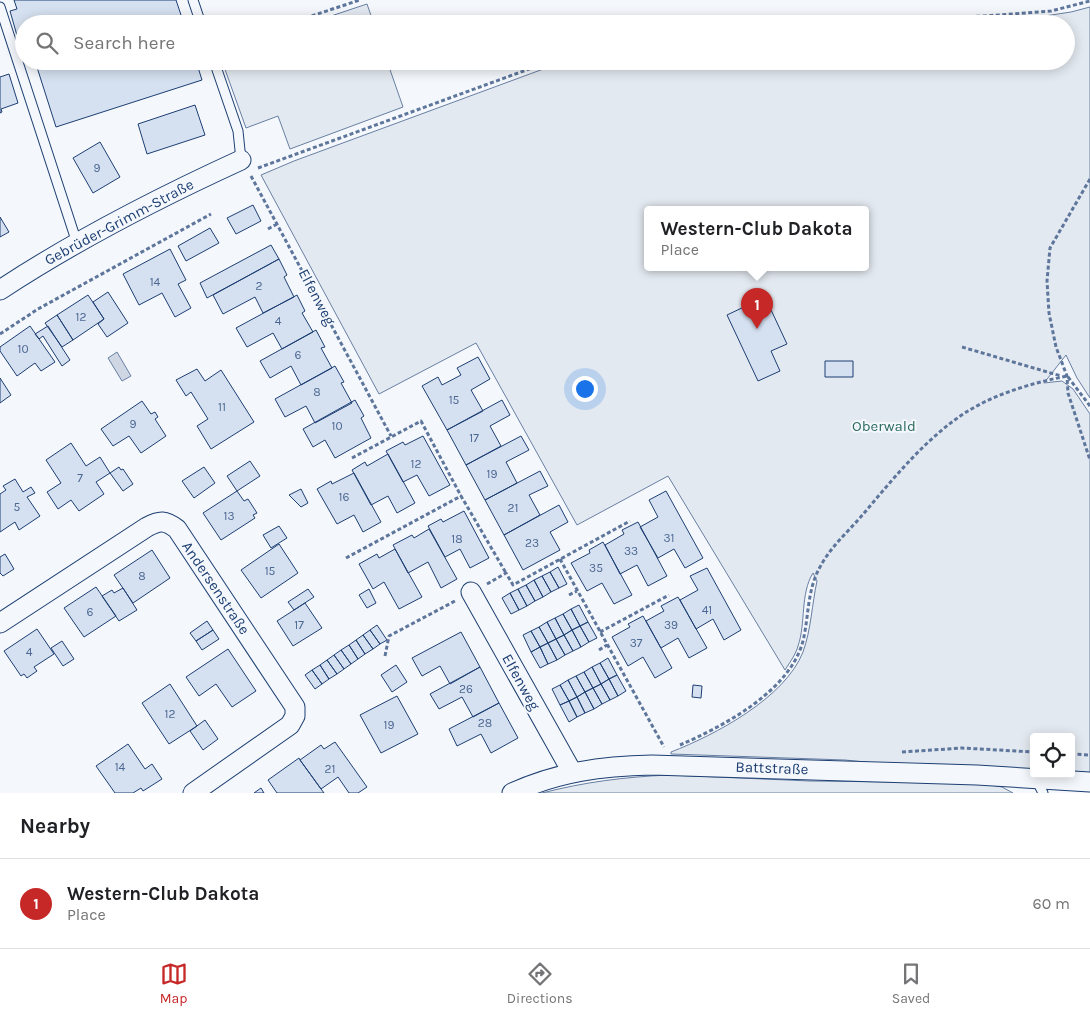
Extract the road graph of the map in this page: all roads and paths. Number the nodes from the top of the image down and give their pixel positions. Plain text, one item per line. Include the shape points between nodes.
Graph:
1 (193, 0) edge
2 (360, 0) edge
3 (1090, 2) edge
4 (0, 7) edge
5 (198, 15) edge
6 (314, 15) edge
7 (998, 15) edge
8 (15, 53) edge
9 (21, 70) edge
10 (217, 70) edge
11 (525, 70) edge
12 (245, 166) junction
13 (1090, 179) edge
14 (211, 214) dead end
15 (277, 224) junction
16 (268, 229) dead end
17 (77, 243) junction
18 (0, 290) edge
19 (0, 334) edge
20 (962, 347) dead end
21 (1067, 376) junction
22 (1061, 377) junction
23 (1090, 406) edge
24 (391, 436) junction
25 (352, 458) dead end
26 (1090, 460) edge
27 (461, 496) junction
28 (630, 521) dead end
29 (346, 558) dead end
30 (560, 559) junction
31 (506, 573) junction
32 (578, 591) junction
33 (471, 592) junction
34 (569, 595) dead end
35 (669, 595) dead end
36 (0, 623) edge
37 (600, 632) junction
38 (607, 645) junction
39 (599, 650) dead end
40 (385, 656) dead end
41 (1075, 754) edge
42 (1090, 755) edge
43 (670, 757) junction
44 (572, 772) junction
45 (1090, 782) edge
46 (1040, 786) edge
47 (193, 793) edge
48 (512, 793) edge

1 - 5 lane
2 - 6 path
3 - 7 path via 1051,11
4 - 8 lane
9 - 17 lane
10 - 12 lane via 238,131
11 - 12 path
12 - 15 path, Elfenweg
12 - 17 street, Gebrüder-Grimm-Straße via 193,182
13 - 21 path via 1050,248 1049,313 1056,347
14 - 19 path via 38,309
15 - 16 path
15 - 24 path, Elfenweg
17 - 18 street, Gebrüder-Grimm-Straße
20 - 22 path
21 - 22 path
21 - 23 path
21 - 26 path via 1068,393
22 - 43 path via 1020,388 978,406 952,422 927,444 828,553 812,584 803,641 794,664 785,675 759,699
24 - 25 path
24 - 27 path via 421,421
27 - 29 path
27 - 31 path
28 - 30 path
30 - 31 path via 513,585
30 - 32 path
31 - 33 path
32 - 34 path
32 - 37 path
33 - 40 path via 389,636
33 - 44 street, Elfenweg
35 - 37 path
36 - 47 street, Andersenstraße via 147,526 161,521 177,529 295,707 290,725
37 - 38 path
38 - 39 path
38 - 43 path
41 - 42 path
43 - 44 street, Battstraße
43 - 46 street, Battstraße via 978,775
44 - 48 street, Battstraße
45 - 46 street, Battstraße

